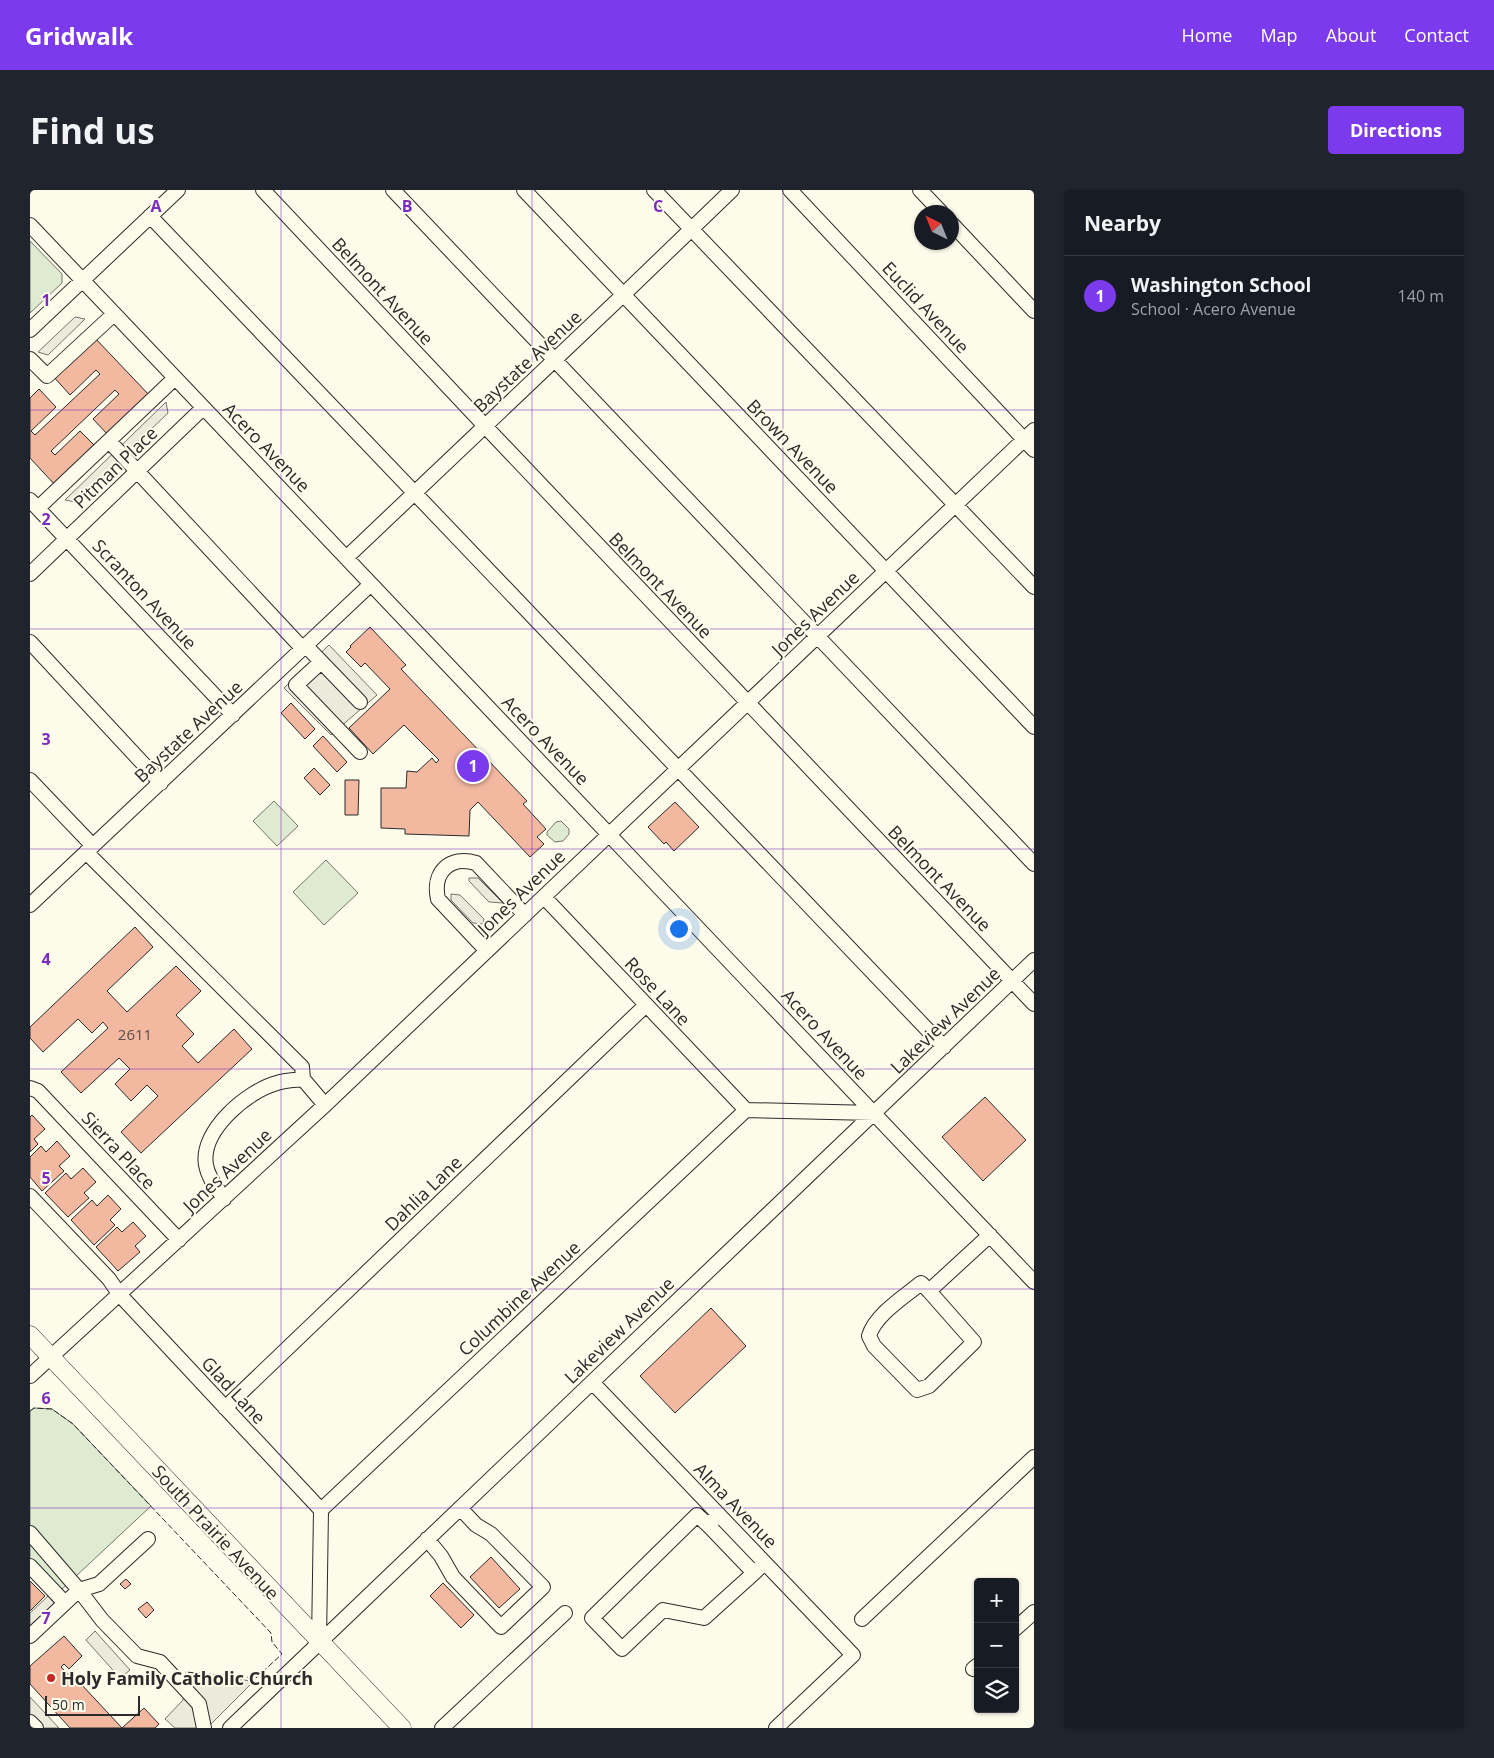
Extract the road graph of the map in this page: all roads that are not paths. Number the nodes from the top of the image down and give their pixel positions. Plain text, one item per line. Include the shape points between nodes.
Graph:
1 (178, 190) edge
2 (263, 190) edge
3 (393, 190) edge
4 (524, 190) edge
5 (654, 190) edge
6 (732, 190) edge
7 (790, 190) edge
8 (920, 190) edge
9 (934, 205) edge
10 (150, 216) junction
11 (30, 225) edge
12 (691, 229) junction
13 (959, 231) edge
14 (82, 280) junction
15 (623, 295) junction
16 (1034, 311) edge
17 (114, 314) junction
18 (30, 330) edge
19 (30, 359) edge
20 (555, 360) junction
21 (175, 378) junction
22 (203, 408) junction
23 (485, 426) junction
24 (1029, 435) edge
25 (109, 441) junction
26 (1034, 450) edge
27 (137, 472) junction
28 (416, 492) junction
29 (34, 504) edge
30 (956, 505) junction
31 (67, 538) junction
32 (346, 558) junction
33 (887, 571) junction
34 (31, 572) edge
35 (371, 584) junction
36 (1034, 587) edge
37 (817, 638) junction
38 (30, 642) edge
39 (304, 648) junction
40 (321, 662) junction
41 (360, 702) dead end
42 (748, 704) junction
43 (233, 715) junction
44 (1034, 727) edge
45 (360, 752) dead end
46 (677, 770) junction
47 (30, 780) edge
48 (160, 783) junction
49 (610, 833) junction
50 (90, 849) junction
51 (1034, 864) edge
52 (544, 897) junction
53 (30, 905) edge
54 (524, 915) junction
55 (487, 951) junction
56 (1034, 960) edge
57 (1012, 981) junction
58 (1034, 1004) edge
59 (646, 1005) junction
60 (944, 1047) junction
61 (303, 1079) junction
62 (30, 1088) edge
63 (325, 1105) junction
64 (746, 1110) junction
65 (874, 1113) junction
66 (30, 1196) edge
67 (224, 1199) junction
68 (990, 1236) junction
69 (179, 1240) junction
70 (1034, 1282) edge
71 (929, 1291) junction
72 (120, 1295) junction
73 (30, 1335) edge
74 (51, 1357) junction
75 (30, 1376) edge
76 (592, 1382) junction
77 (225, 1408) junction
78 (1034, 1457) edge
79 (460, 1508) junction
80 (322, 1510) junction
81 (718, 1514) junction
82 (708, 1526) junction
83 (30, 1533) edge
84 (148, 1539) dead end
85 (427, 1539) junction
86 (764, 1562) junction
87 (30, 1566) edge
88 (754, 1573) junction
89 (80, 1590) junction
90 (65, 1603) junction
91 (1034, 1612) edge
92 (565, 1613) dead end
93 (862, 1619) dead end
94 (1019, 1625) edge
95 (30, 1636) edge
96 (319, 1642) junction
97 (30, 1722) edge
98 (36, 1728) edge
99 (204, 1728) edge
100 (230, 1728) edge
101 (402, 1728) edge
102 (442, 1728) edge
103 (776, 1728) edge

1 - 10 street
2 - 23 street, Belmont Avenue
3 - 20 street
4 - 15 street, Brown Avenue
5 - 12 street
6 - 12 street, Baystate Avenue
7 - 24 street, Euclid Avenue
8 - 9 street
10 - 14 street
10 - 28 street
11 - 14 street, Acero Avenue
12 - 15 street, Baystate Avenue
12 - 30 street
13 - 16 street
14 - 17 street, Acero Avenue
14 - 18 street
15 - 20 street, Baystate Avenue
15 - 33 street, Brown Avenue
17 - 19 street via 47,376
17 - 21 street, Acero Avenue
20 - 23 street, Baystate Avenue
20 - 37 street
21 - 22 street, Acero Avenue
21 - 25 street
22 - 27 street, Pitman Place
22 - 32 street, Acero Avenue
23 - 28 street, Baystate Avenue
23 - 42 street, Belmont Avenue
24 - 26 street, Euclid Avenue
24 - 30 street, Jones Avenue
25 - 27 street
25 - 29 street
27 - 31 street, Pitman Place
27 - 39 street
28 - 32 street, Baystate Avenue
28 - 46 street
29 - 31 street, Scranton Avenue
30 - 33 street, Jones Avenue
30 - 36 street
31 - 34 street, Pitman Place
31 - 43 street, Scranton Avenue
32 - 35 street, Acero Avenue
33 - 37 street, Jones Avenue
33 - 44 street, Brown Avenue
35 - 39 street, Baystate Avenue
35 - 49 street, Acero Avenue
37 - 42 street, Jones Avenue
37 - 51 street
38 - 48 street
39 - 40 street
39 - 43 street, Baystate Avenue
40 - 41 street
40 - 45 street via 296,685
42 - 46 street, Jones Avenue
42 - 57 street, Belmont Avenue
43 - 48 street, Baystate Avenue
46 - 49 street, Jones Avenue
46 - 60 street
47 - 50 street
48 - 50 street, Baystate Avenue
49 - 52 street, Jones Avenue
49 - 65 street, Acero Avenue
50 - 53 street, Baystate Avenue
50 - 61 street via 302,1067
52 - 54 street, Jones Avenue
52 - 59 street, Rose Lane
54 - 55 street, Jones Avenue
54 - 55 street via 476,863 457,861 449,865 437,880 438,899
55 - 63 street, Jones Avenue
56 - 57 street, Lakeview Avenue
57 - 58 street, Belmont Avenue
57 - 60 street, Lakeview Avenue
59 - 64 street, Rose Lane
59 - 77 street, Dahlia Lane
60 - 65 street, Lakeview Avenue
61 - 63 street
61 - 67 street via 276,1083 253,1092 218,1123 209,1141 205,1162 208,1174
62 - 69 street, Sierra Place via 38,1091
63 - 67 street, Jones Avenue
64 - 65 street
64 - 80 street, Columbine Avenue
65 - 68 street, Acero Avenue
65 - 76 street, Lakeview Avenue
66 - 72 street, Glad Lane via 109,1279
67 - 69 street, Jones Avenue
68 - 70 street, Acero Avenue
68 - 71 street
69 - 72 street, Jones Avenue
71 - 71 street via 974,1342 929,1386 917,1390 868,1336 877,1320 921,1283
72 - 74 street, Jones Avenue
72 - 77 street, Glad Lane
73 - 74 main road, South Prairie Avenue
74 - 75 street, Jones Avenue
74 - 96 main road, South Prairie Avenue
76 - 79 street, Lakeview Avenue
76 - 81 street, Alma Avenue
77 - 80 street, Glad Lane
78 - 93 street
79 - 85 street, Lakeview Avenue
79 - 85 street via 476,1525 491,1534 543,1587 501,1627 453,1577 442,1556
80 - 96 street
81 - 82 street
81 - 86 street, Alma Avenue
82 - 88 street
82 - 88 street via 697,1515 592,1618 622,1649 663,1610 704,1618
83 - 89 street
84 - 89 street via 99,1584
85 - 96 street, Lakeview Avenue
86 - 88 street
86 - 103 street, Alma Avenue via 853,1655
87 - 90 street
89 - 90 street
89 - 99 street via 102,1620 137,1656 160,1662 199,1704
90 - 95 street
91 - 94 street
92 - 102 street
96 - 100 street, Lakeview Avenue
96 - 101 main road, South Prairie Avenue
97 - 98 street

